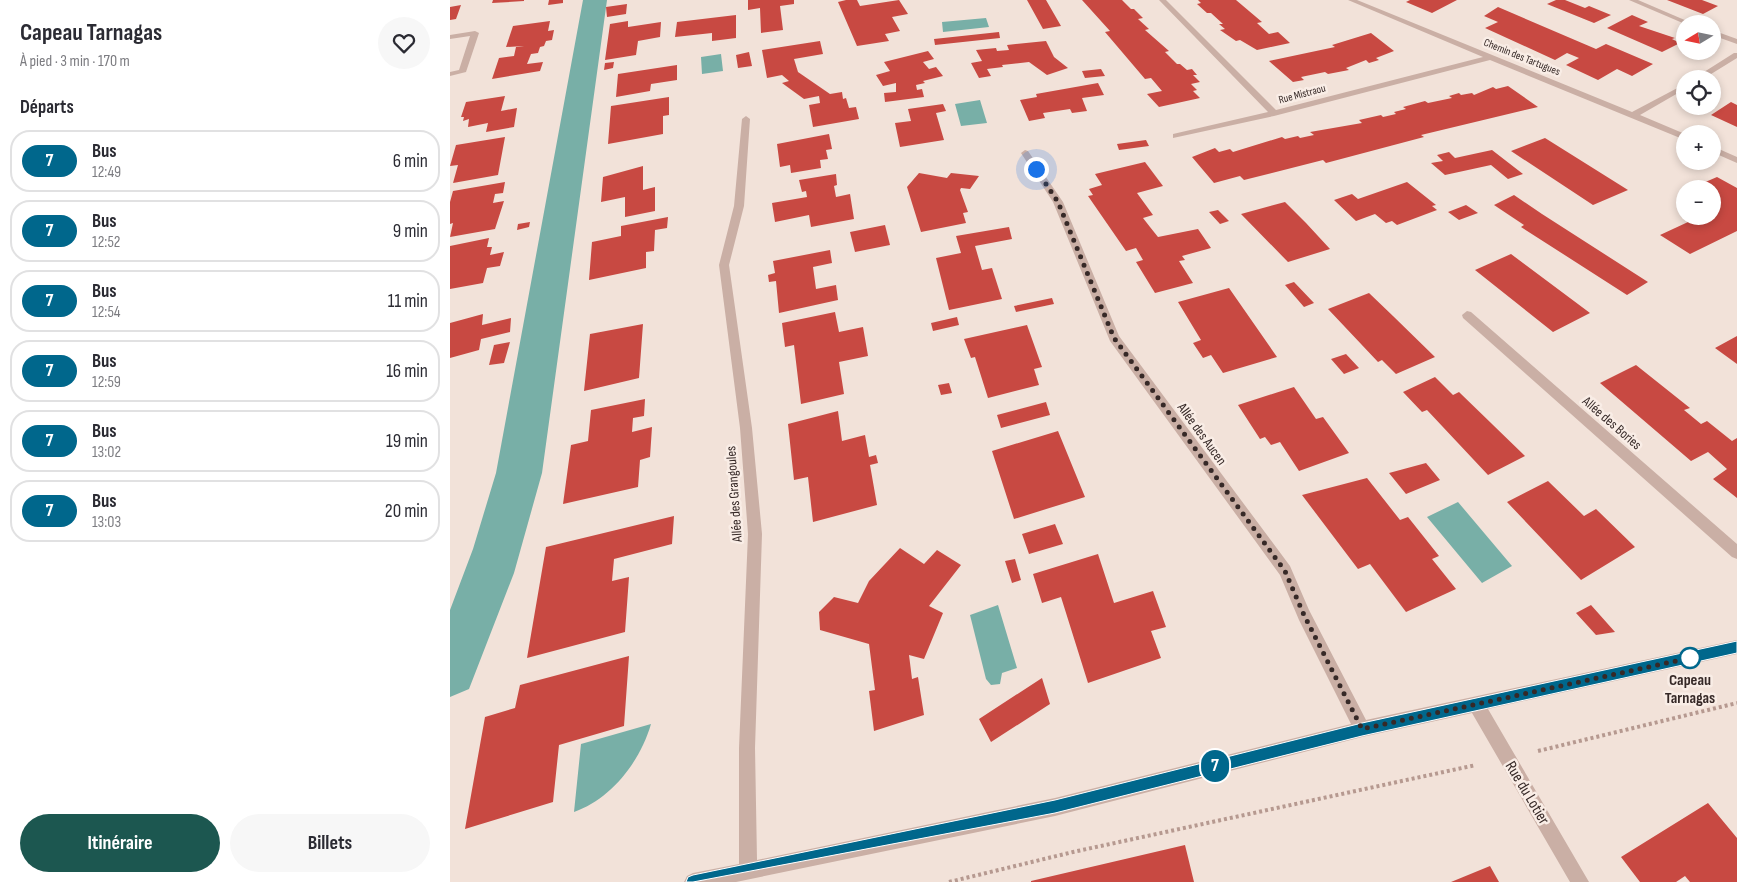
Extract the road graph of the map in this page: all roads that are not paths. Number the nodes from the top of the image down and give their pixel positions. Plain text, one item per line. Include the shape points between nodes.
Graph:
1 (1162, 0) edge
2 (1351, 0) edge
3 (1632, 0) edge
4 (1676, 18) edge
5 (1721, 36) edge
6 (450, 37) edge
7 (1737, 42) edge
8 (1737, 56) edge
9 (1491, 57) junction
10 (1713, 70) edge
11 (450, 74) edge
12 (1676, 91) edge
13 (1274, 113) junction
14 (1634, 115) junction
15 (746, 119) dead end
16 (1676, 133) edge
17 (1176, 136) dead end
18 (1025, 153) dead end
19 (1721, 153) edge
20 (1737, 160) edge
21 (1468, 316) dead end
22 (1737, 553) edge
23 (1737, 647) edge
24 (1476, 704) junction
25 (1362, 729) junction
26 (748, 870) junction
27 (698, 881) edge
28 (1580, 882) edge

1 - 13 street, Rue Mistraou
2 - 9 street, Chemin des Tartugues
3 - 4 street
5 - 7 street
6 - 11 street via 476,33 462,72
8 - 10 street
9 - 13 street, Rue Mistraou
9 - 14 street, Chemin des Tartugues
12 - 14 street
13 - 17 street
14 - 16 street, Chemin des Tartugues
15 - 26 street, Allée des Grangoules via 739,206 724,264 746,428 755,534 747,748
18 - 25 street, Allée des Aucen via 1058,202 1114,338 1285,571
19 - 20 street
21 - 22 street, Allée des Bories
23 - 24 street
24 - 25 street
24 - 28 street, Rue du Lotier
25 - 26 street via 1055,807
26 - 27 street

